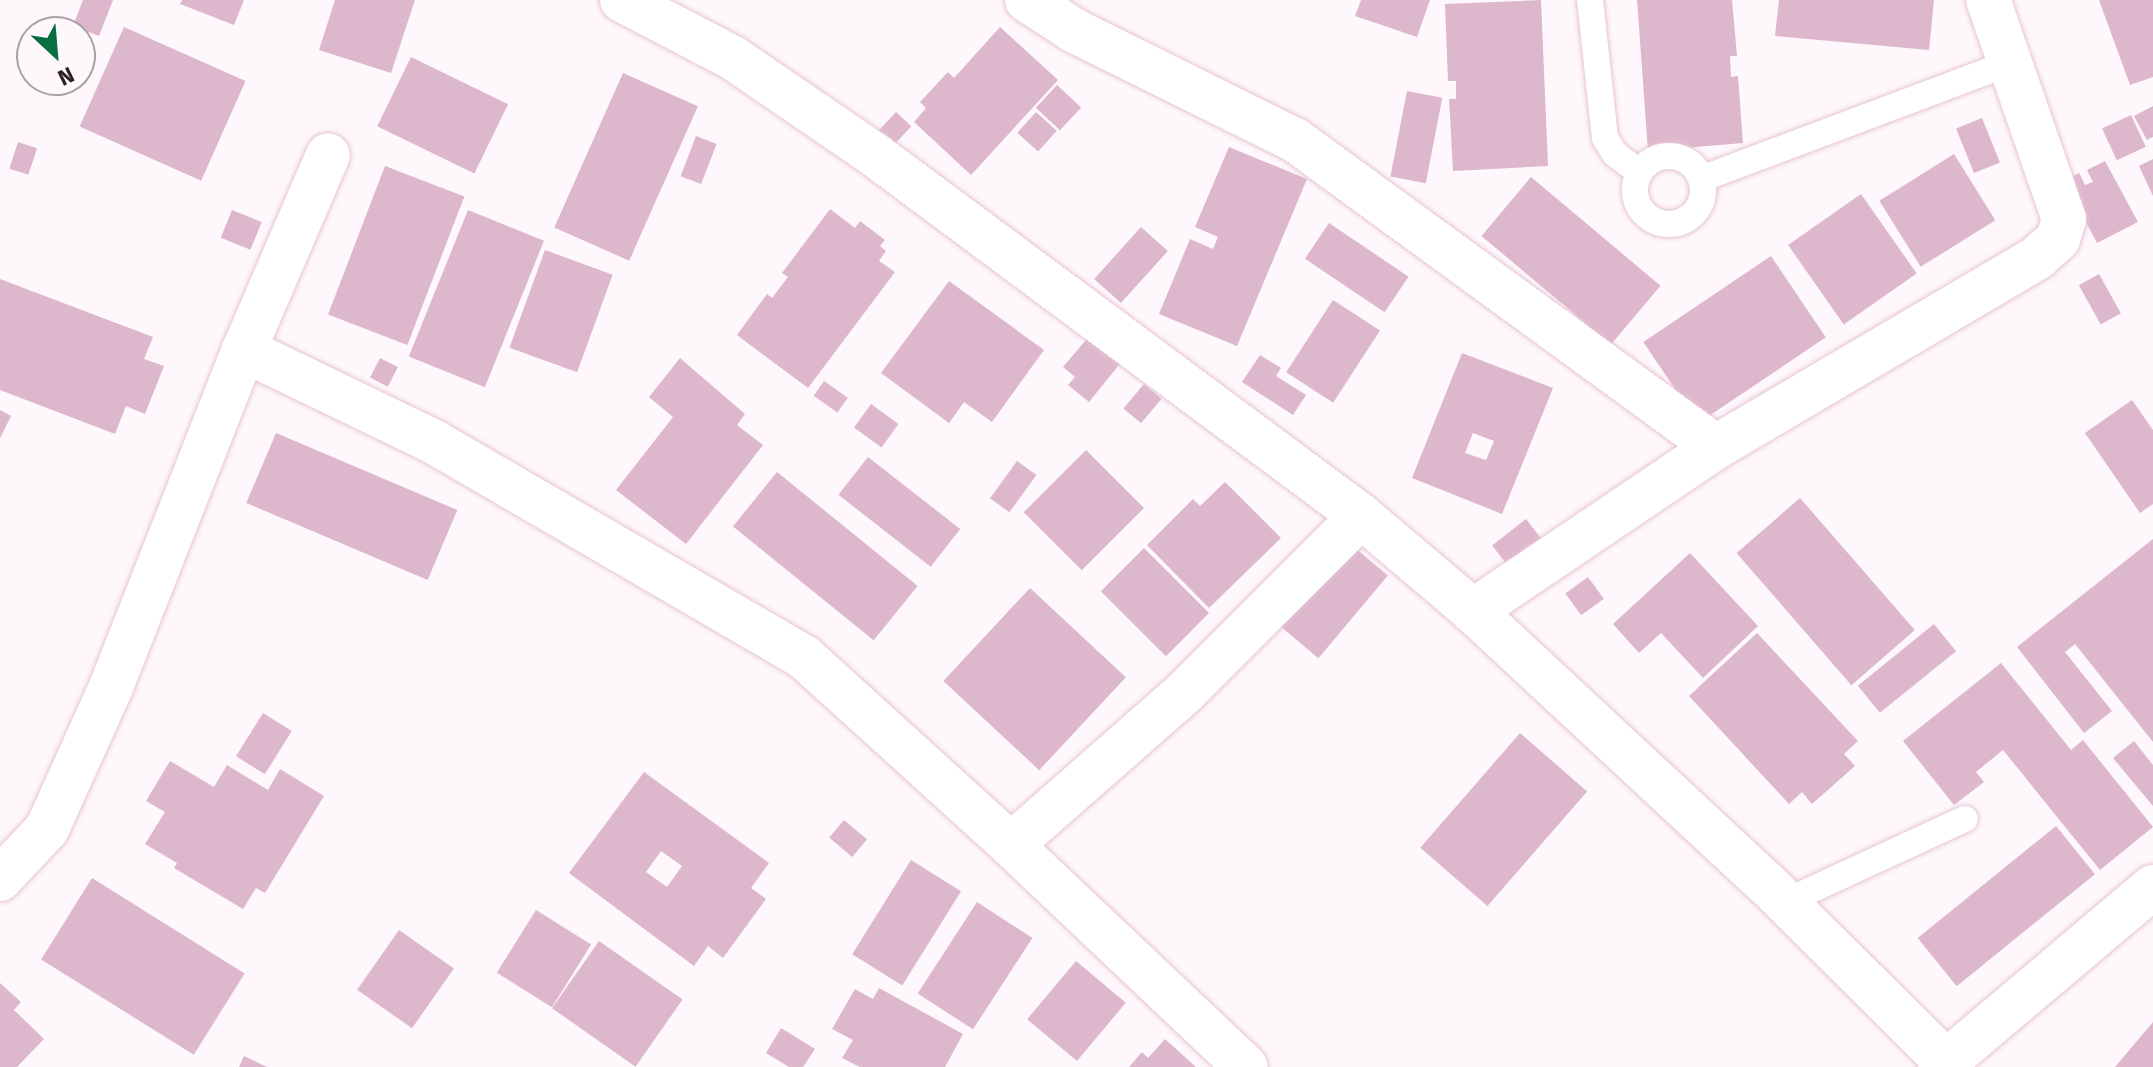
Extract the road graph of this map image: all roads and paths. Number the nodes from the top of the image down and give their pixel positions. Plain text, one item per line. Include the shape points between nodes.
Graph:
1 (622, 0) edge
2 (1027, 0) edge
3 (1590, 0) edge
4 (1988, 0) edge
5 (2009, 63) junction
6 (328, 155) dead end
7 (1640, 173) junction
8 (1701, 179) junction
9 (244, 350) junction
10 (1716, 447) junction
11 (1361, 516) junction
12 (1473, 611) junction
13 (1965, 819) dead end
14 (1011, 845) junction
15 (0, 879) edge
16 (2153, 887) edge
17 (1785, 902) junction
18 (1943, 1064) edge
19 (1246, 1067) edge

1 - 11 street via 733,58 875,155
2 - 10 street via 1075,31 1295,140
3 - 7 lane via 1605,138 1615,154
4 - 5 street
5 - 8 lane
5 - 10 street via 2064,219 2058,239 2038,257
6 - 9 street
7 - 8 lane via 1665,156 1680,158
7 - 8 lane via 1637,202 1645,214 1673,224 1698,208
9 - 14 street via 436,443 805,658
9 - 15 street via 111,687 47,829
10 - 12 street
11 - 12 street
11 - 14 street via 1186,691
12 - 17 street
13 - 17 lane
14 - 19 street
16 - 18 street
17 - 18 street

